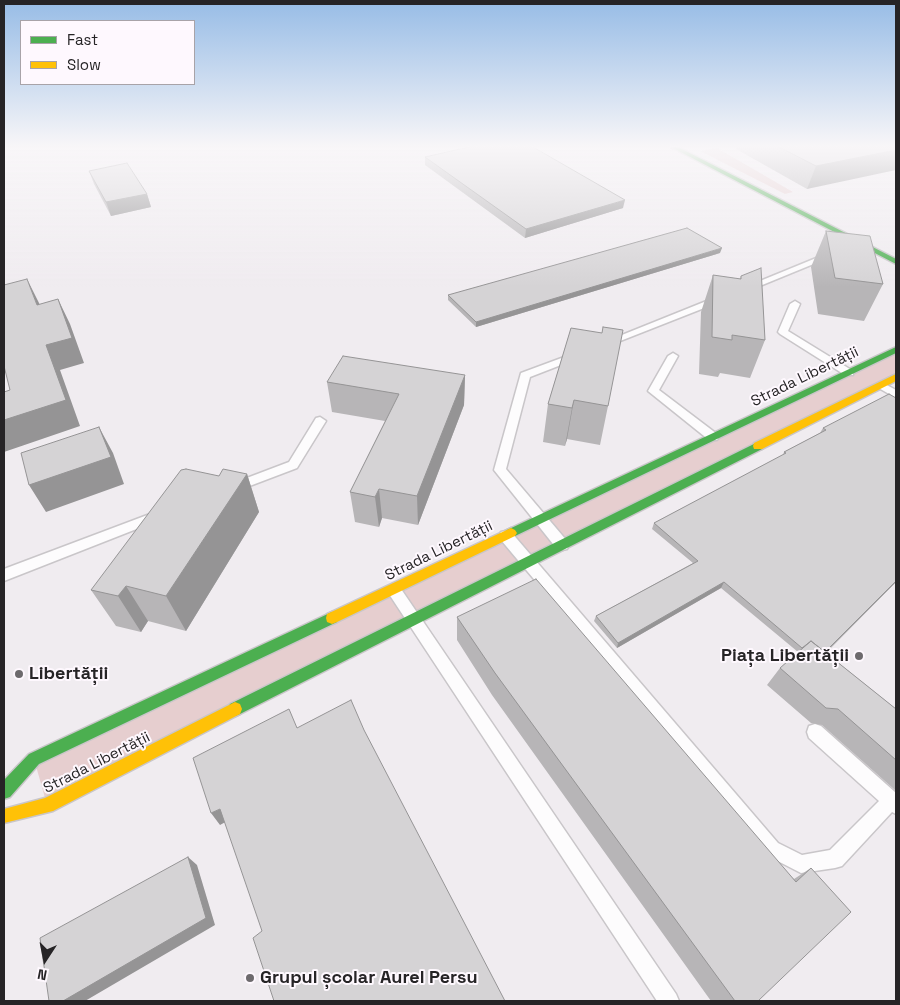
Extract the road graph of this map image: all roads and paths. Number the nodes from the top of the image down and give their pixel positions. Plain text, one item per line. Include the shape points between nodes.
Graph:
1 (757, 194) edge
2 (851, 247) junction
3 (896, 262) edge
4 (795, 304) dead end
5 (599, 346) edge
6 (896, 350) edge
7 (581, 353) edge
8 (673, 356) dead end
9 (849, 373) junction
10 (896, 377) edge
11 (881, 385) junction
12 (896, 395) edge
13 (320, 421) dead end
14 (713, 437) junction
15 (220, 493) edge
16 (175, 510) edge
17 (540, 520) junction
18 (506, 536) junction
19 (562, 545) junction
20 (528, 561) junction
21 (4, 575) edge
22 (394, 590) junction
23 (413, 619) junction
24 (815, 732) dead end
25 (4, 791) edge
26 (894, 803) edge
27 (4, 816) edge
28 (669, 1001) edge

1 - 2 main road
2 - 3 main road
2 - 5 lane
4 - 9 lane via 783,332
6 - 9 main road, Strada Libertății
7 - 17 lane via 525,375 500,470
8 - 14 lane via 653,391
9 - 14 main road, Strada Libertății
10 - 11 main road, Strada Libertății
11 - 12 lane
11 - 19 main road, Strada Libertății
13 - 15 lane via 293,465
14 - 17 main road, Strada Libertății
16 - 21 lane
17 - 18 main road, Strada Libertății
17 - 19 lane
18 - 20 lane
18 - 22 main road, Strada Libertății
19 - 20 main road, Strada Libertății
20 - 23 main road, Strada Libertății
20 - 26 lane via 772,849 801,864 835,858
22 - 23 lane
22 - 25 main road, Strada Libertății via 34,759
23 - 27 main road, Strada Libertății via 47,806
23 - 28 lane
24 - 26 lane

